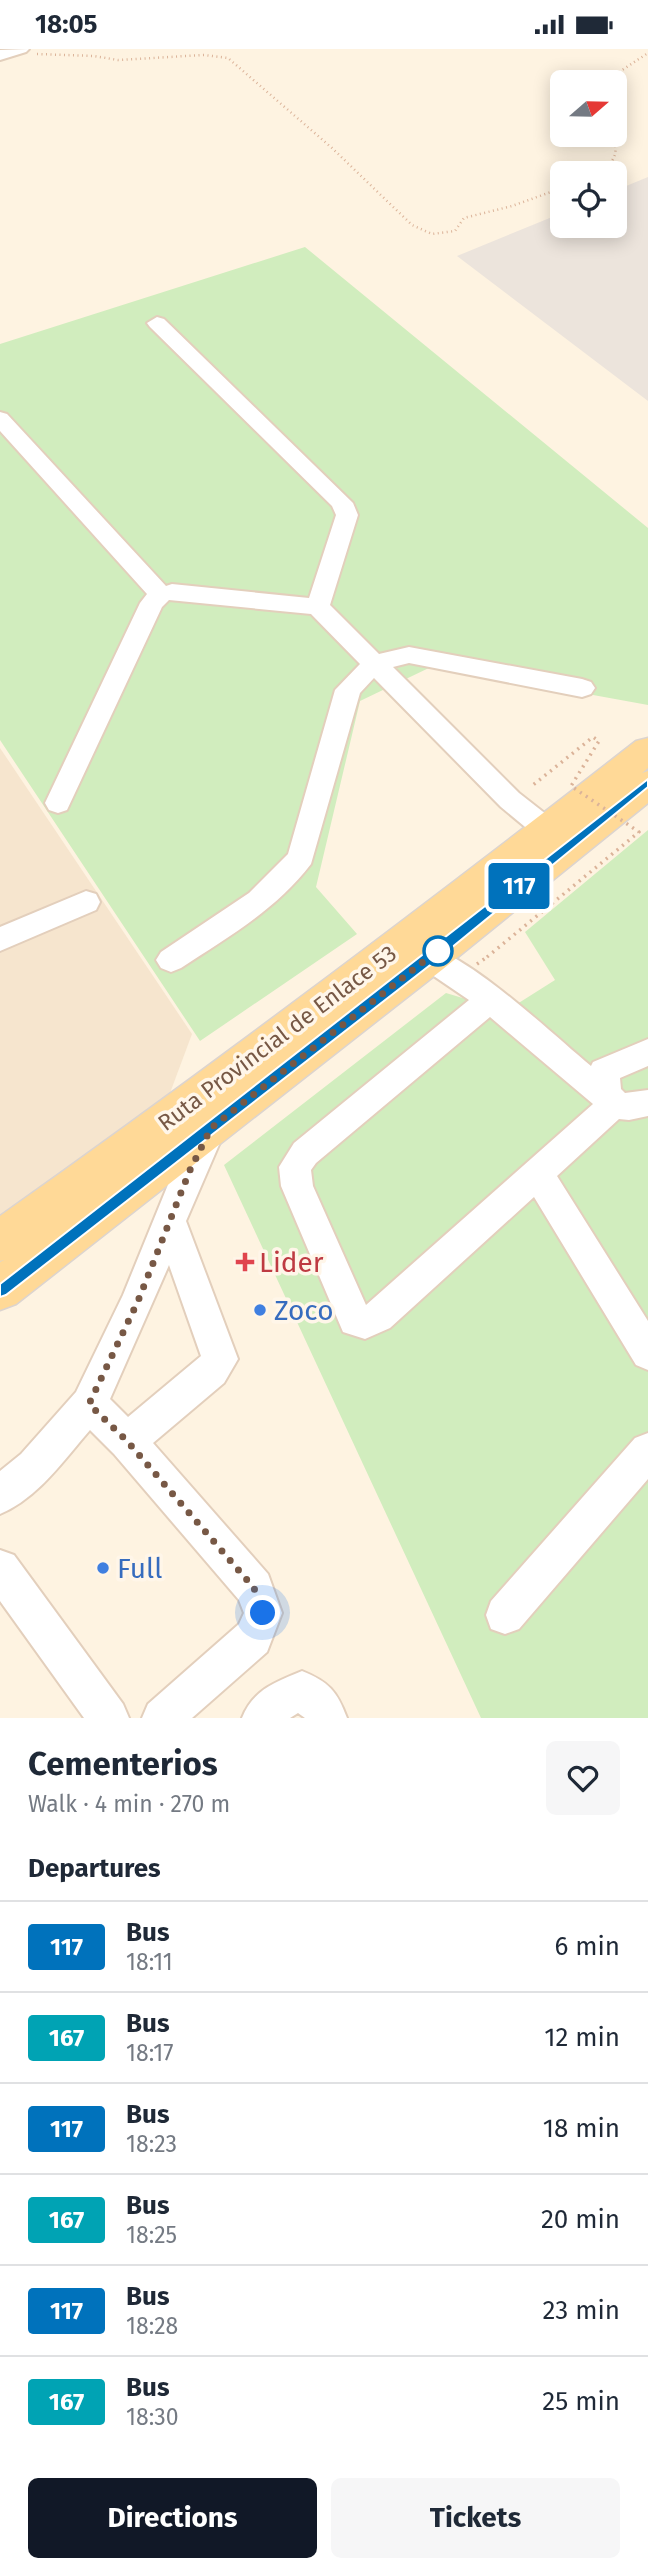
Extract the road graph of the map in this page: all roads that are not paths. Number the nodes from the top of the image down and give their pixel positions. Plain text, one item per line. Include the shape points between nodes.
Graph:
1 (157, 323) dead end
2 (0, 418) edge
3 (161, 595) junction
4 (318, 607) junction
5 (375, 663) junction
6 (582, 688) dead end
7 (648, 750) edge
8 (648, 784) edge
9 (58, 803) dead end
10 (546, 829) junction
11 (86, 902) dead end
12 (0, 940) edge
13 (438, 951) junction
14 (171, 960) dead end
15 (490, 1000) junction
16 (648, 1052) edge
17 (609, 1090) junction
18 (648, 1103) edge
19 (211, 1128) junction
20 (537, 1172) junction
21 (170, 1222) junction
22 (0, 1241) edge
23 (0, 1289) edge
24 (648, 1353) edge
25 (89, 1404) junction
26 (127, 1441) junction
27 (648, 1451) edge
28 (0, 1495) edge
29 (0, 1569) edge
30 (505, 1615) dead end
31 (109, 1718) edge
32 (162, 1718) edge
33 (262, 1718) edge
34 (327, 1718) edge

1 - 4 street via 342,503 347,515
2 - 3 street
3 - 4 street via 172,592
3 - 9 street via 152,603
4 - 5 street
5 - 6 street via 408,655
5 - 10 street via 510,800
5 - 14 street via 348,690 296,866 274,890
7 - 10 main road, Ruta Provincial de Enlace 53
8 - 13 main road, Ruta Provincial de Enlace 53
10 - 22 main road, Ruta Provincial de Enlace 53 via 170,1119
11 - 12 street
13 - 15 street
13 - 17 street
13 - 19 main road, Ruta Provincial de Enlace 53
15 - 17 street
15 - 20 street via 305,1153 295,1167 297,1187 348,1308 355,1320 365,1323 379,1317
16 - 17 street
17 - 18 street via 626,1108
17 - 20 street
19 - 21 street
19 - 23 main road, Ruta Provincial de Enlace 53
20 - 24 street
21 - 25 street
21 - 26 street via 220,1359 212,1371
25 - 26 street
25 - 28 street via 34,1467
26 - 32 street via 254,1588 263,1613 253,1638
27 - 30 street
29 - 31 street
33 - 34 street via 279,1701 302,1691 323,1707

